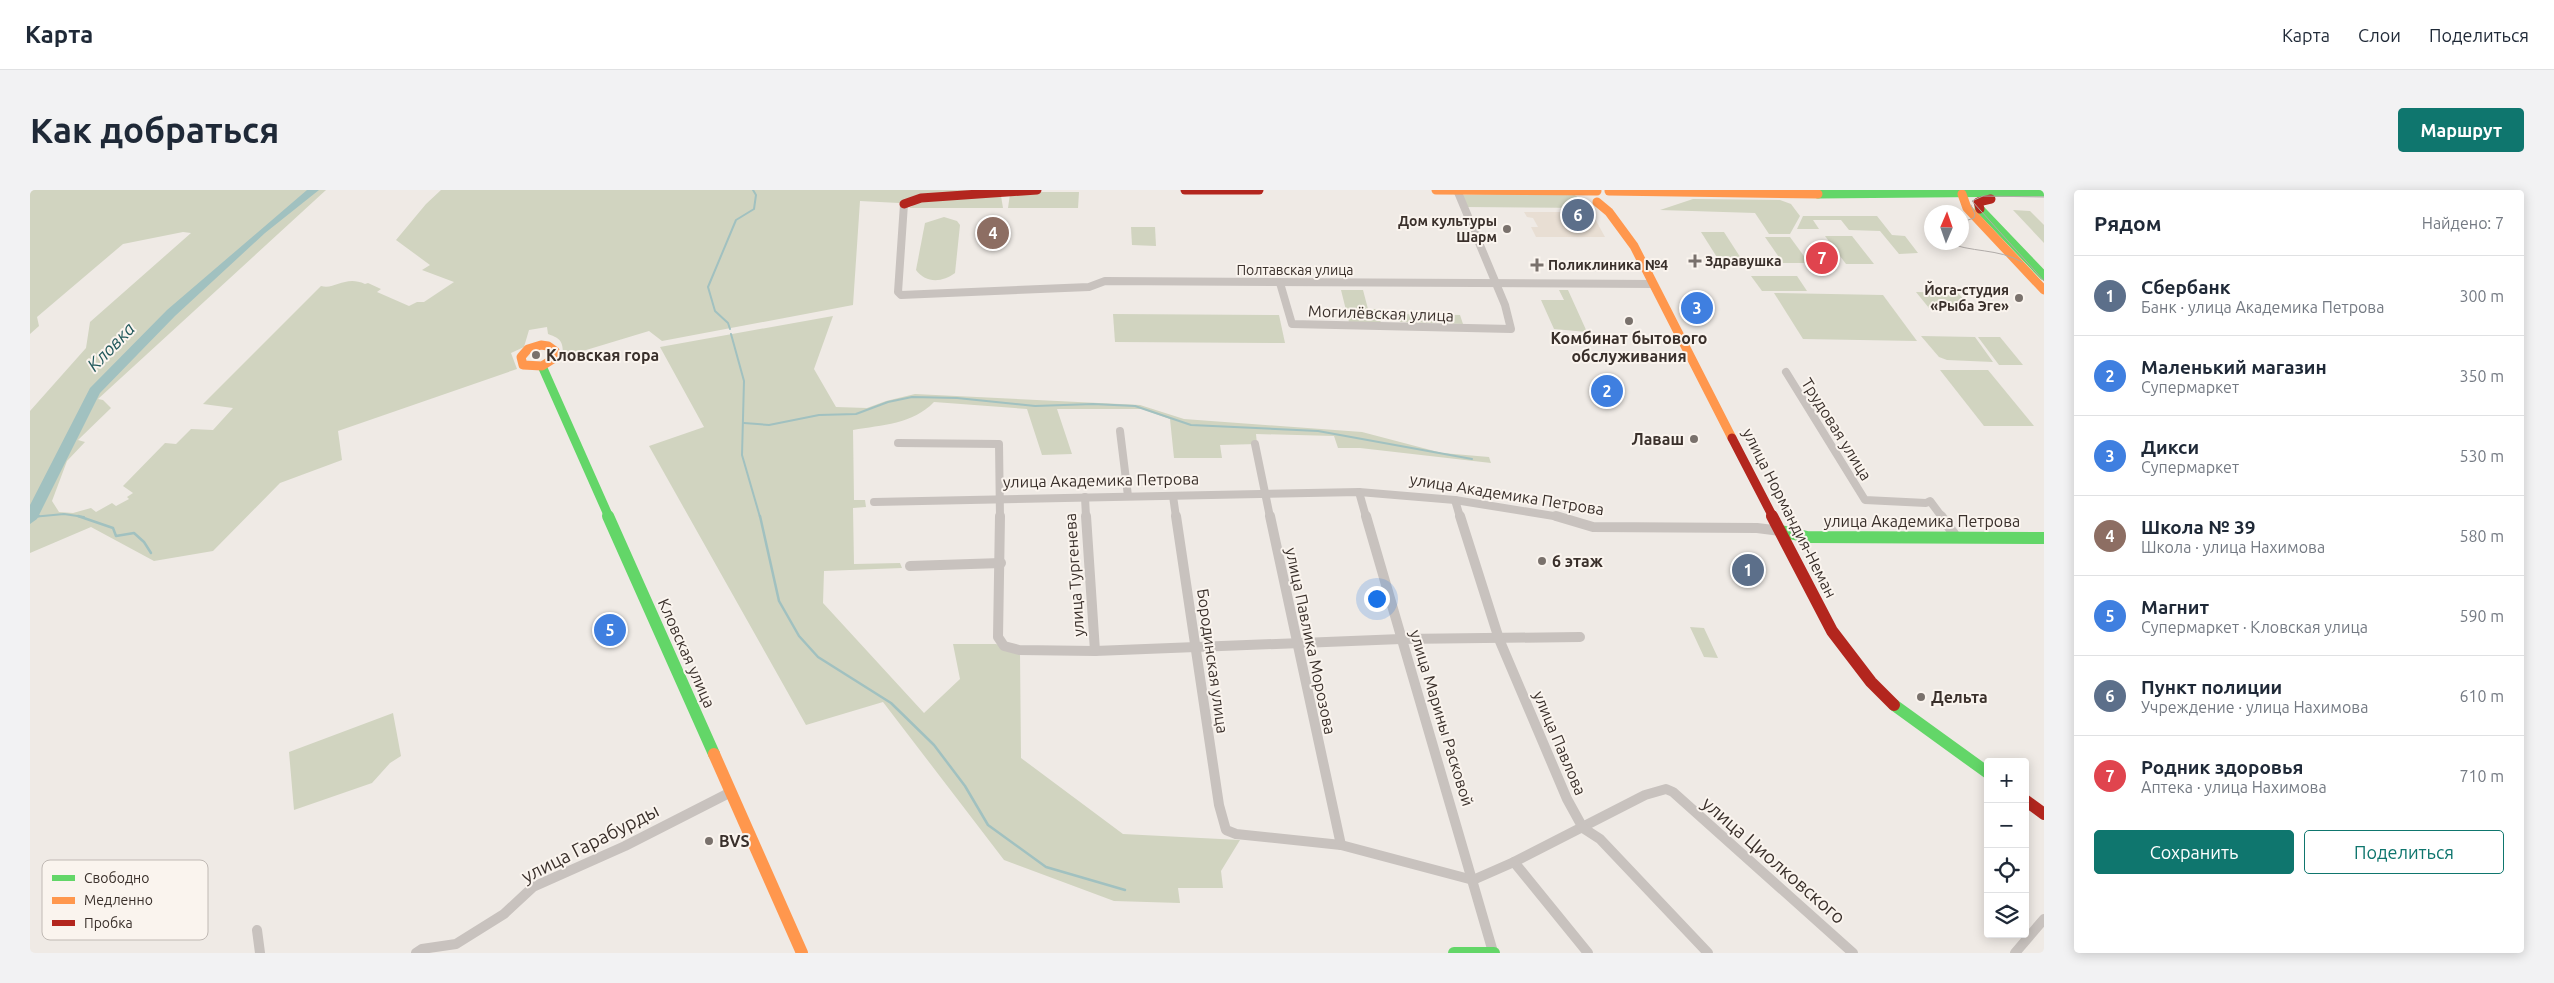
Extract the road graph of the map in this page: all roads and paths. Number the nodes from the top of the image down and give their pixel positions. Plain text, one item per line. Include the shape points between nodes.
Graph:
1 (1037, 190) edge
2 (1184, 190) edge
3 (1251, 190) edge
4 (1260, 190) edge
5 (1436, 190) edge
6 (1457, 190) edge
7 (1573, 191) edge
8 (1960, 192) edge
9 (2044, 192) edge
10 (1643, 193) junction
11 (1600, 194) edge
12 (1991, 199) junction
13 (2044, 199) edge
14 (1619, 202) junction
15 (904, 204) joint
16 (1980, 209) junction
17 (1619, 223) junction
18 (2044, 276) edge
19 (1280, 283) junction
20 (1496, 283) junction
21 (1653, 284) junction
22 (2044, 290) edge
23 (542, 366) dead end
24 (1786, 372) dead end
25 (1120, 431) dead end
26 (898, 443) dead end
27 (1255, 444) dead end
28 (1359, 492) junction
29 (1264, 494) junction
30 (1128, 496) junction
31 (1173, 496) junction
32 (1085, 497) junction
33 (1001, 498) junction
34 (1455, 500) junction
35 (874, 502) dead end
36 (1781, 531) junction
37 (1957, 538) junction
38 (2044, 538) edge
39 (1001, 563) junction
40 (910, 566) dead end
41 (1580, 637) dead end
42 (1401, 639) junction
43 (1499, 639) junction
44 (1296, 643) junction
45 (1197, 646) junction
46 (1096, 651) junction
47 (1984, 771) edge
48 (731, 792) junction
49 (2029, 803) edge
50 (2044, 814) edge
51 (1583, 828) junction
52 (1341, 845) junction
53 (1514, 862) junction
54 (1473, 880) junction
55 (2044, 919) edge
56 (257, 930) dead end
57 (1494, 952) edge
58 (260, 953) edge
59 (416, 953) edge
60 (802, 953) edge
61 (1454, 953) edge
62 (1588, 953) edge
63 (1708, 953) edge
64 (1853, 953) edge
65 (2015, 953) edge

1 - 15 main road via 930,197
2 - 3 main road
3 - 4 main road
5 - 6 main road
6 - 7 main road
6 - 20 street
7 - 11 main road
8 - 9 main road
8 - 10 main road
8 - 12 main road
8 - 16 main road
8 - 22 main road via 1967,208
10 - 11 main road
10 - 14 main road via 1625,196
11 - 14 main road via 1619,196
11 - 17 main road, улица Нормандия-Неман
12 - 13 main road
12 - 16 main road via 1978,202
14 - 17 main road via 1616,210
15 - 19 street, Полтавская улица via 898,292 901,295 1089,287 1105,281
16 - 18 main road
17 - 21 main road, улица Нормандия-Неман
19 - 20 street, Полтавская улица
19 - 20 street, Могилёвская улица via 1292,324 1511,330
20 - 21 street, Полтавская улица
21 - 36 main road, улица Нормандия-Неман
23 - 48 main road, Кловская улица
24 - 37 street, Трудовая улица via 1865,500 1926,503 1930,500
25 - 30 street
26 - 33 street via 999,444
27 - 29 street, улица Павлика Морозова
28 - 29 street, улица Академика Петрова
28 - 34 street, улица Академика Петрова
28 - 42 street, улица Марины Расковой
29 - 31 street, улица Академика Петрова
29 - 44 street, улица Павлика Морозова
30 - 31 street, улица Академика Петрова
30 - 32 street, улица Академика Петрова
31 - 45 street, Бородинская улица
32 - 33 street, улица Академика Петрова
32 - 46 street, улица Тургенева
33 - 35 street, улица Академика Петрова
33 - 39 street
34 - 36 street, улица Академика Петрова via 1553,515 1593,527
34 - 43 street, улица Павлова
36 - 37 main road, улица Академика Петрова via 1807,537
36 - 47 main road, улица Нормандия-Неман via 1832,630 1862,672 1878,690 1919,724
37 - 38 main road, улица Академика Петрова
39 - 40 street
39 - 46 street via 998,637 1004,646 1019,650
41 - 43 street
42 - 43 street
42 - 44 street
42 - 54 street, улица Марины Расковой
43 - 51 street, улица Павлова via 1566,800
44 - 45 street
44 - 52 street, улица Павлика Морозова
45 - 46 street
45 - 52 street, Бородинская улица via 1219,805 1226,830 1236,834
48 - 59 street, улица Гарабурды via 625,846 533,887 504,914 456,944 422,949
48 - 60 main road, Кловская улица
49 - 50 main road
51 - 53 street
51 - 63 street, улица Павлова via 1600,839
51 - 64 street, улица Циолковского via 1651,792 1666,789 1673,792 1722,840 1807,910
52 - 54 street
53 - 54 street
53 - 62 street
54 - 57 street, улица Марины Расковой
55 - 65 street
56 - 58 street
57 - 61 main road

